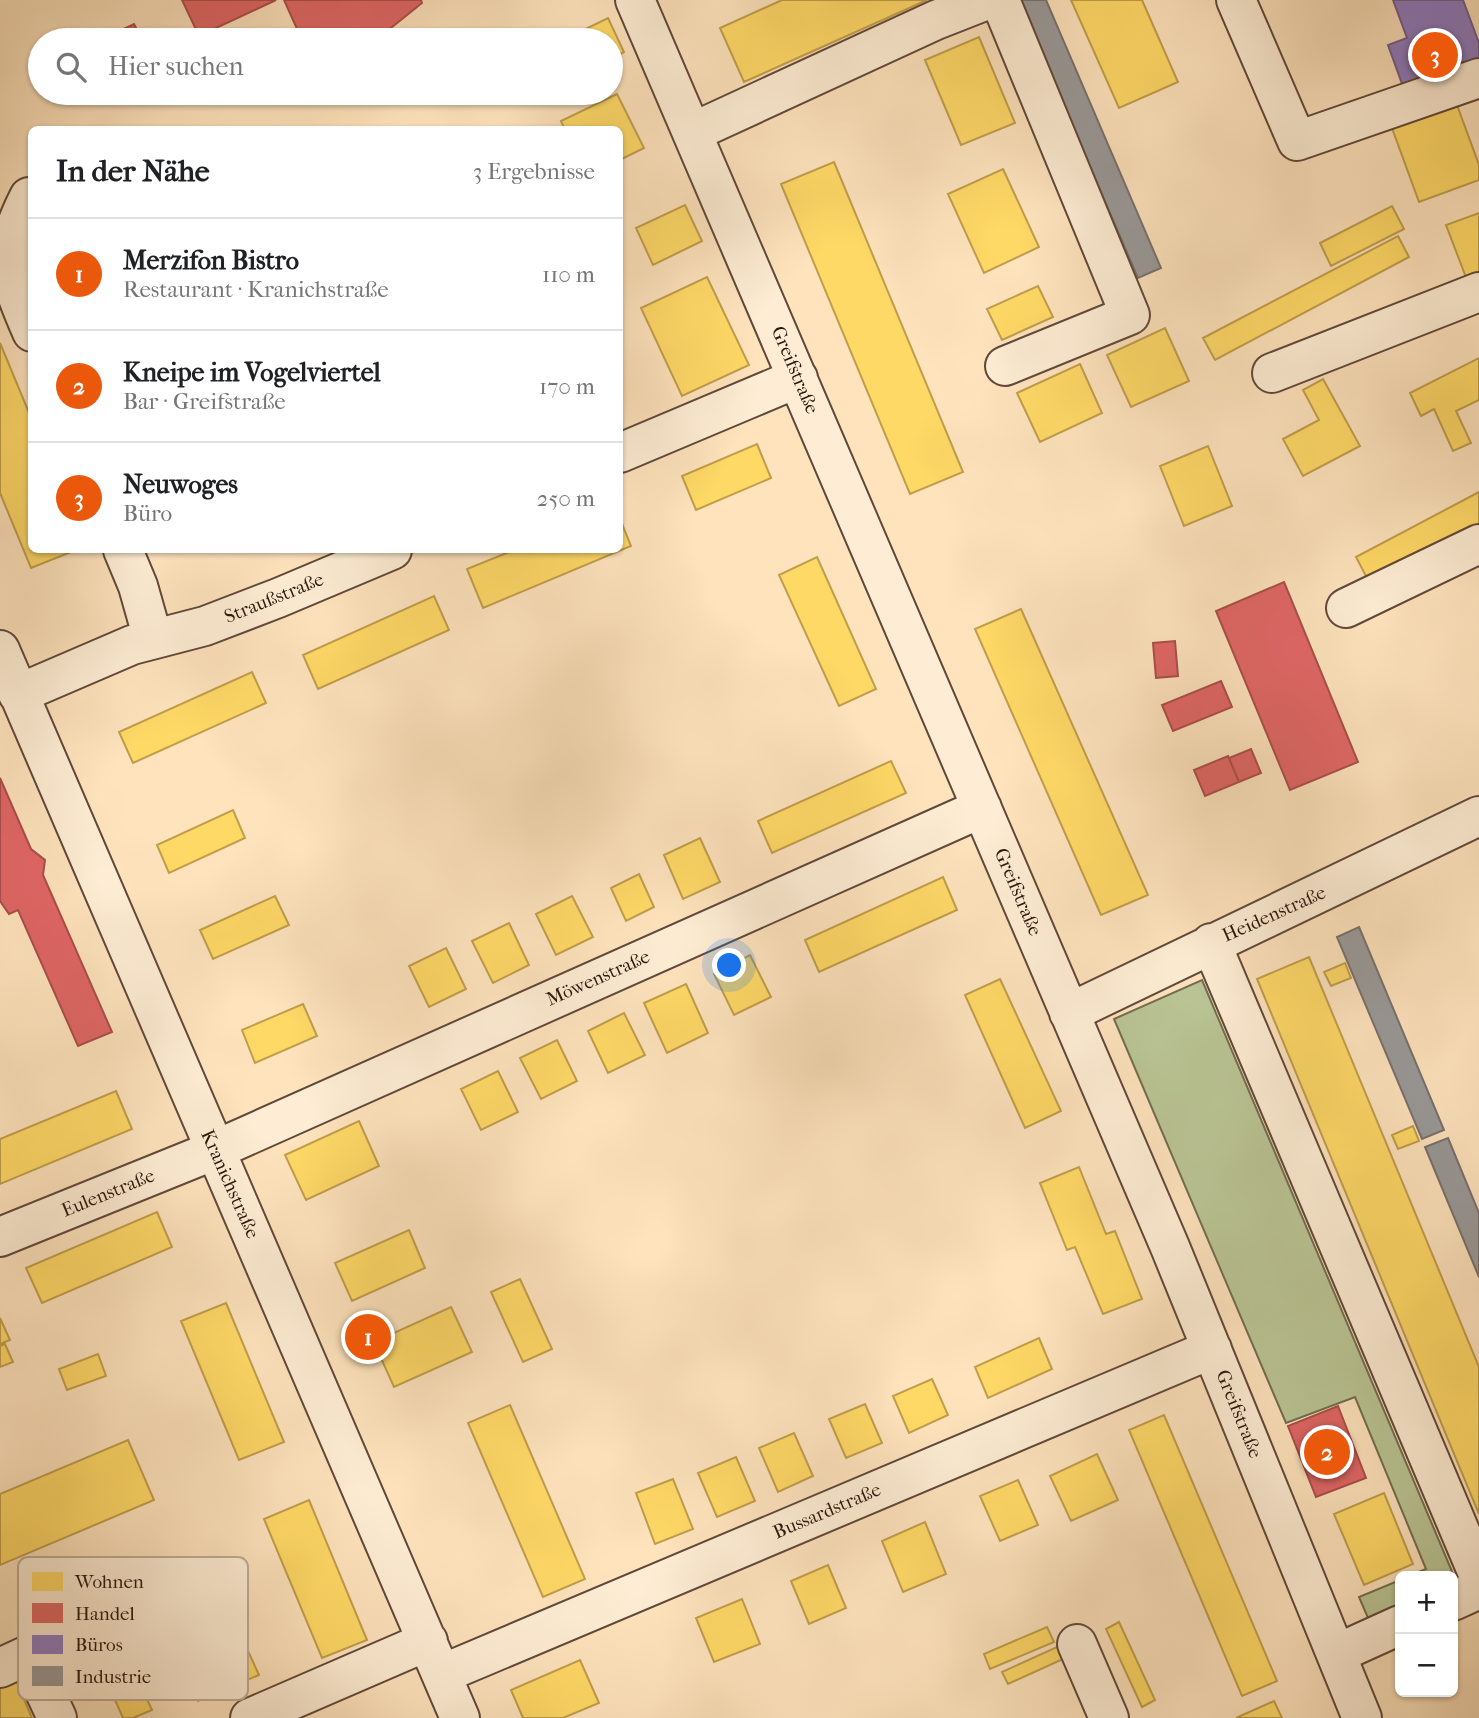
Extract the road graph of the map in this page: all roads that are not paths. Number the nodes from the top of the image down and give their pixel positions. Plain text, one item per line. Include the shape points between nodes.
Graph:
1 (635, 0) edge
2 (987, 0) edge
3 (1000, 0) edge
4 (1236, 0) edge
5 (1479, 78) edge
6 (693, 132) junction
7 (28, 199) edge
8 (1479, 292) edge
9 (28, 322) edge
10 (1005, 366) dead end
11 (1272, 373) dead end
12 (798, 378) junction
13 (623, 452) edge
14 (1479, 544) edge
15 (124, 553) edge
16 (385, 553) edge
17 (1346, 608) dead end
18 (153, 639) junction
19 (0, 650) edge
20 (18, 694) junction
21 (982, 807) junction
22 (1479, 816) edge
23 (1211, 943) junction
24 (1069, 1013) junction
25 (215, 1150) junction
26 (0, 1237) edge
27 (1212, 1349) junction
28 (1479, 1576) edge
29 (1479, 1589) edge
30 (1458, 1599) edge
31 (1395, 1627) edge
32 (1077, 1644) dead end
33 (1336, 1654) junction
34 (435, 1658) junction
35 (18, 1660) edge
36 (0, 1668) edge
37 (49, 1700) edge
38 (57, 1718) edge
39 (250, 1718) edge
40 (460, 1718) edge
41 (1109, 1718) edge
42 (1362, 1718) edge

1 - 6 street, Greifstraße
2 - 6 street
3 - 10 street via 1130,314
4 - 5 street via 1297,141
6 - 12 street, Greifstraße
7 - 9 street via 12,225 3,256
8 - 11 street
12 - 13 street
12 - 21 street, Greifstraße
14 - 17 street
15 - 18 street
16 - 18 street, Straußstraße via 229,617
18 - 20 street, Straußstraße
19 - 20 street, Kranichstraße
20 - 25 street, Kranichstraße
21 - 24 street, Greifstraße
21 - 25 street, Möwenstraße
22 - 23 street, Heidenstraße
23 - 24 street, Heidenstraße
23 - 28 street
24 - 27 street, Greifstraße
25 - 26 street, Eulenstraße
25 - 34 street, Kranichstraße
27 - 33 street, Greifstraße
27 - 34 street, Bussardstraße
29 - 30 street
31 - 33 street
32 - 41 street
33 - 42 street, Greifstraße
34 - 39 street, Bussardstraße
34 - 40 street, Kranichstraße
35 - 36 street
37 - 38 street

